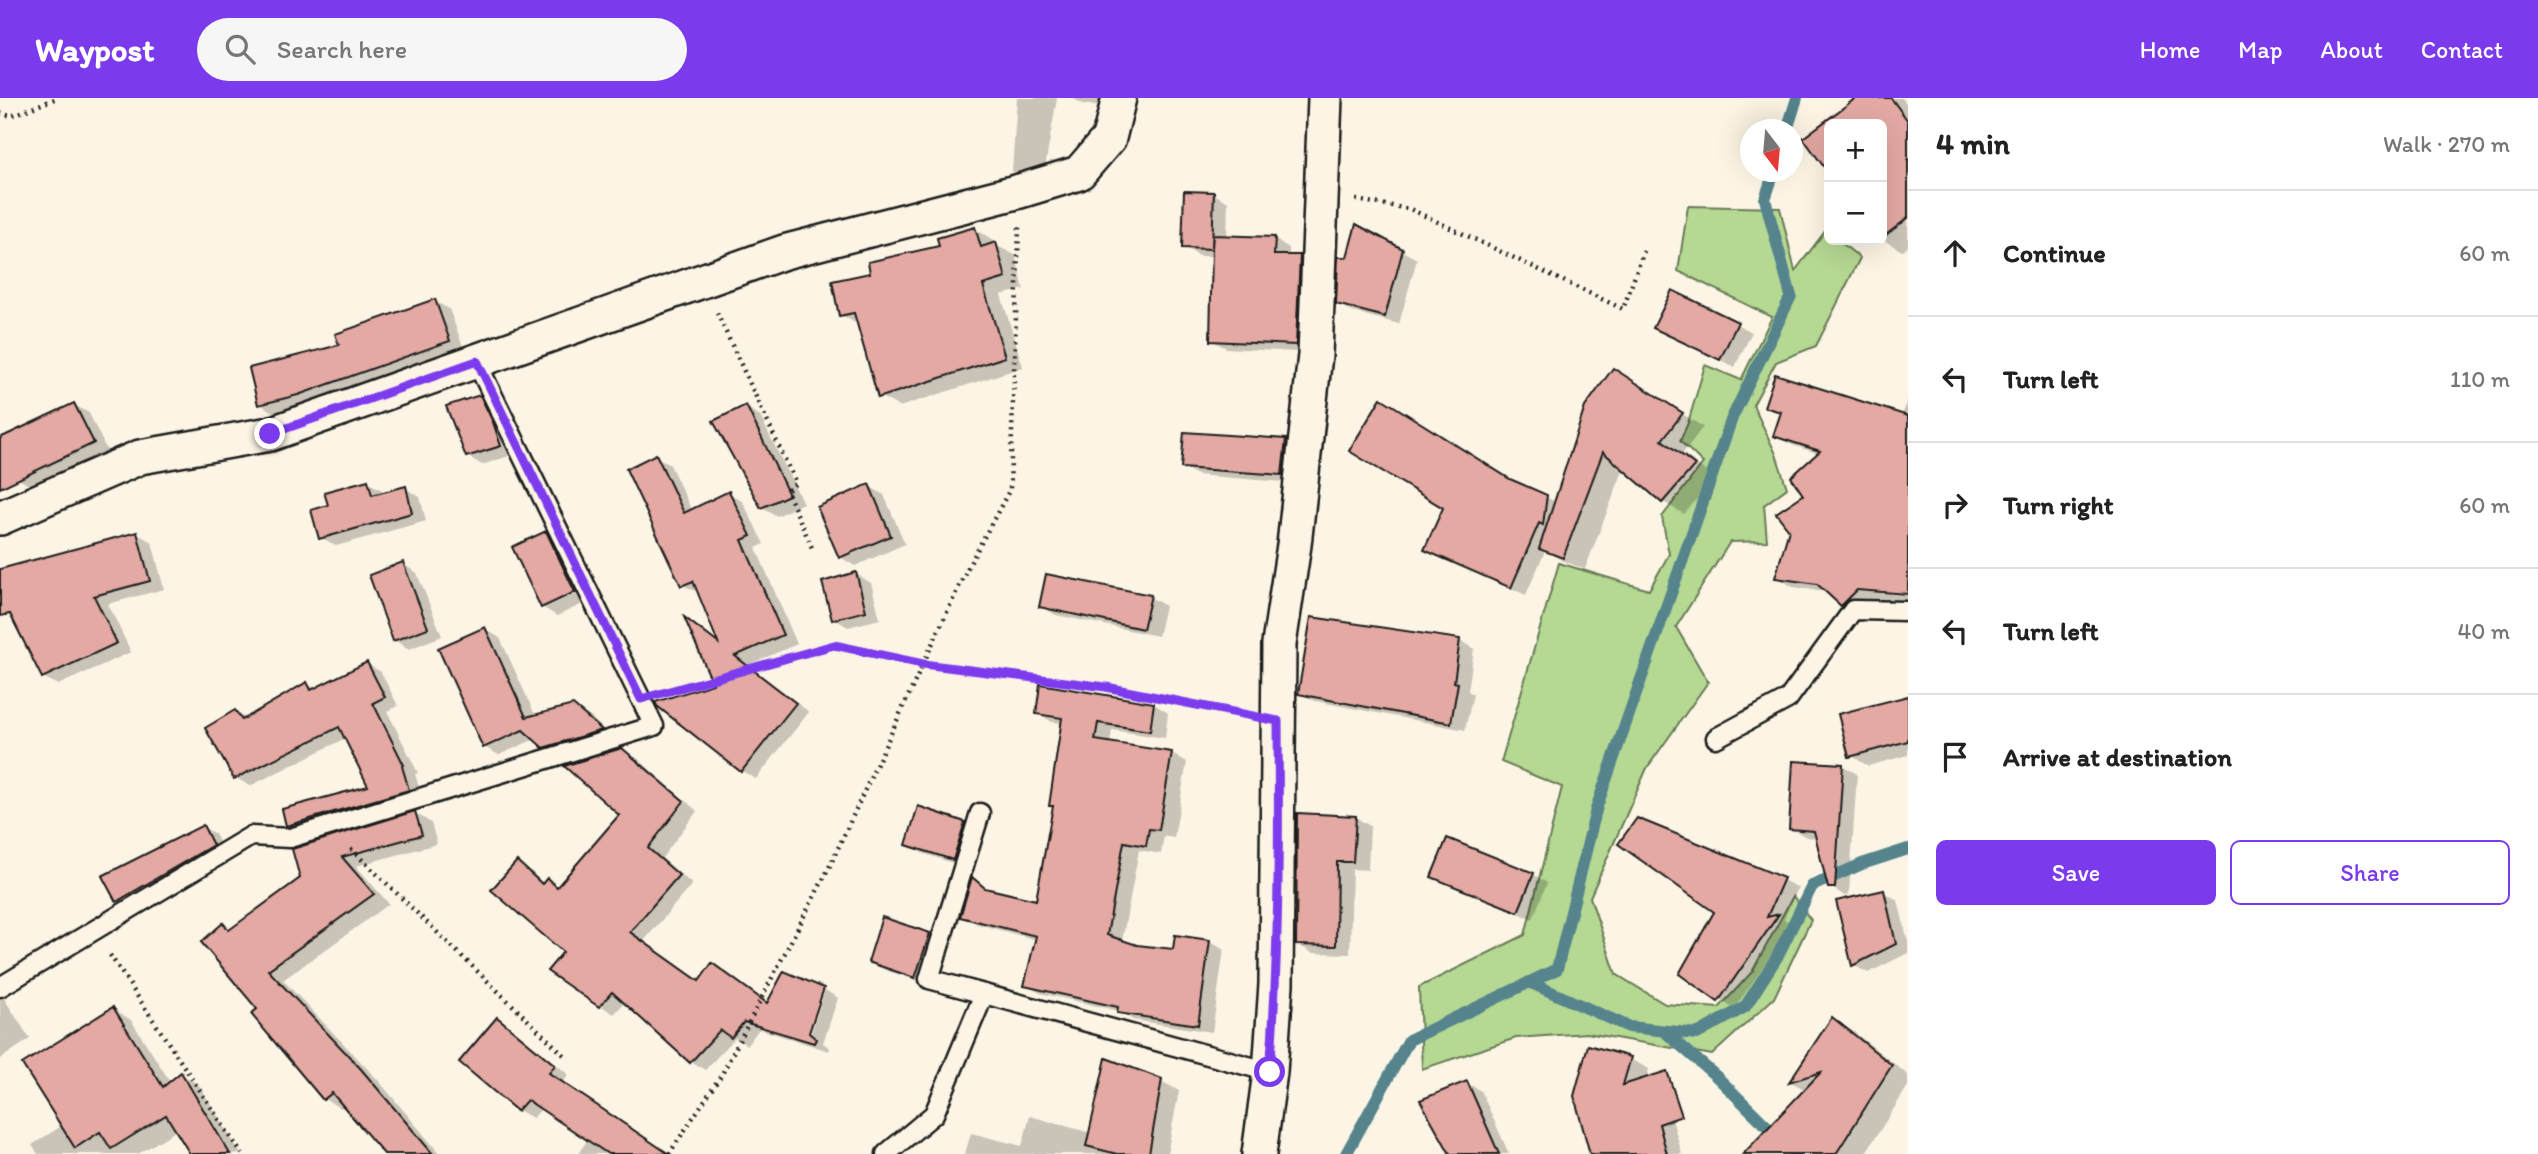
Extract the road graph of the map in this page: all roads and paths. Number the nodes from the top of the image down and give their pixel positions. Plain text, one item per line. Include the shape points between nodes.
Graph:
1 (57, 98) edge
2 (1119, 98) edge
3 (1325, 98) edge
4 (0, 113) edge
5 (1020, 191) junction
6 (1321, 195) junction
7 (1644, 251) dead end
8 (702, 281) junction
9 (477, 361) junction
10 (0, 518) edge
11 (813, 550) dead end
12 (1908, 611) edge
13 (923, 664) junction
14 (641, 699) junction
15 (1278, 721) junction
16 (1716, 738) dead end
17 (980, 813) dead end
18 (327, 827) junction
19 (94, 931) junction
20 (0, 987) edge
21 (984, 994) junction
22 (564, 1055) dead end
23 (1270, 1072) junction
24 (242, 1154) edge
25 (669, 1154) edge
26 (886, 1154) edge
27 (1259, 1154) edge

1 - 4 path via 11,116
2 - 5 street via 1109,138 1079,173
3 - 6 street
5 - 8 street via 784,252
5 - 13 path via 1010,489
6 - 7 path via 1410,209 1623,310
6 - 15 street via 1314,355 1279,643
8 - 9 street
8 - 11 path via 796,483 787,491
9 - 10 street via 270,434 140,457
9 - 14 lane
12 - 16 lane via 1853,610 1788,699
13 - 14 path via 834,645
13 - 15 path via 1106,687
13 - 25 path via 827,872 741,1038
14 - 18 lane via 654,726
15 - 23 street via 1279,874
17 - 21 lane via 929,979
18 - 19 lane via 290,838 251,836
18 - 22 path
19 - 20 lane
19 - 24 path
21 - 23 lane
21 - 26 lane via 934,1114
23 - 27 street

